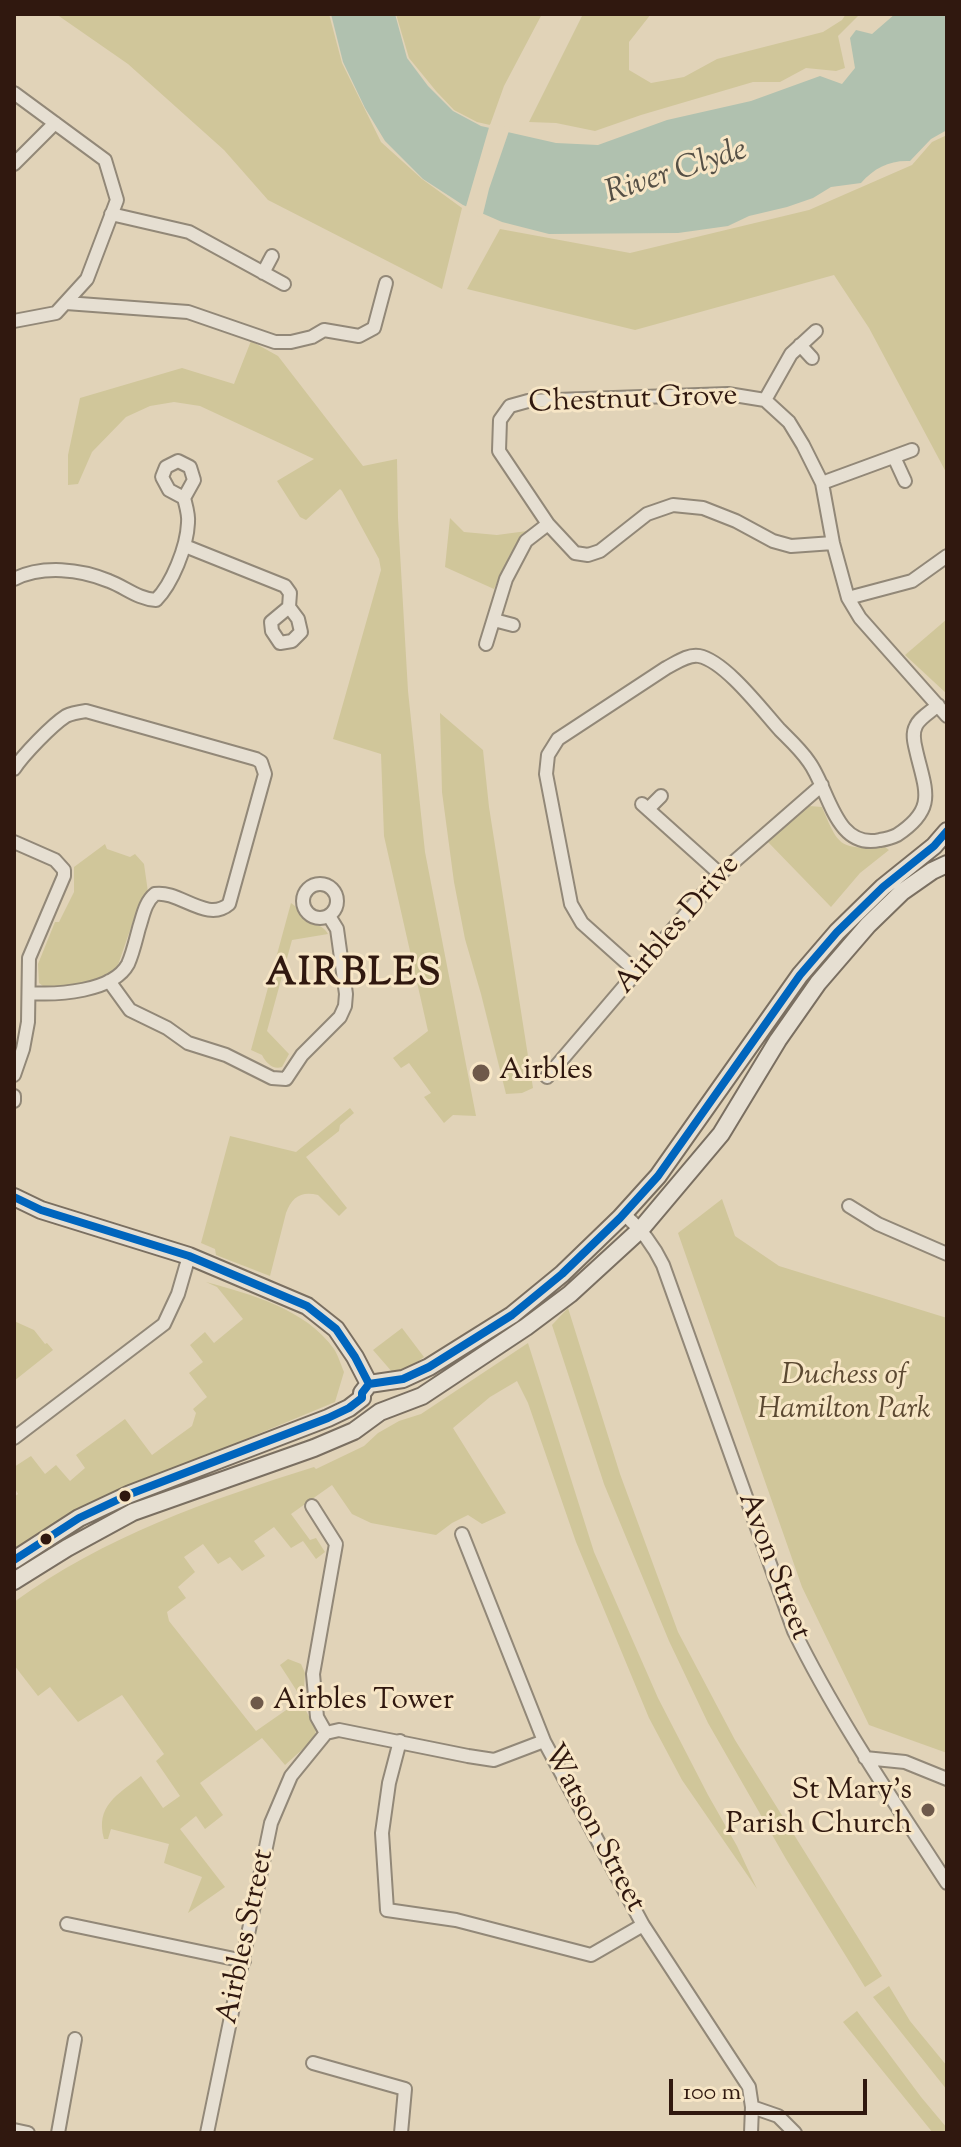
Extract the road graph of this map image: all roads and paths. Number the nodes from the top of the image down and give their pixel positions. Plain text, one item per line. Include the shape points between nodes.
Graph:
1 (14, 93) edge
2 (55, 123) junction
3 (14, 164) edge
4 (111, 214) junction
5 (272, 256) dead end
6 (263, 273) junction
7 (386, 283) dead end
8 (284, 284) dead end
9 (66, 303) junction
10 (14, 321) edge
11 (816, 331) dead end
12 (800, 345) junction
13 (812, 358) dead end
14 (765, 400) junction
15 (912, 450) dead end
16 (894, 457) junction
17 (905, 481) dead end
18 (822, 483) junction
19 (184, 498) dead end
20 (548, 524) junction
21 (833, 543) junction
22 (185, 546) junction
23 (946, 560) edge
24 (15, 575) edge
25 (848, 598) junction
26 (289, 607) dead end
27 (494, 620) junction
28 (513, 625) dead end
29 (486, 644) dead end
30 (938, 705) junction
31 (947, 716) edge
32 (14, 769) edge
33 (822, 785) junction
34 (661, 796) dead end
35 (947, 831) edge
36 (14, 842) edge
37 (947, 864) edge
38 (720, 874) junction
39 (329, 916) dead end
40 (638, 973) junction
41 (109, 981) junction
42 (29, 993) junction
43 (14, 1075) edge
44 (547, 1077) dead end
45 (14, 1197) edge
46 (849, 1206) dead end
47 (624, 1214) junction
48 (641, 1229) junction
49 (947, 1254) edge
50 (189, 1256) junction
51 (371, 1388) junction
52 (383, 1411) junction
53 (14, 1438) edge
54 (312, 1506) dead end
55 (462, 1534) dead end
56 (14, 1560) edge
57 (14, 1581) edge
58 (326, 1733) junction
59 (400, 1741) junction
60 (544, 1741) junction
61 (865, 1758) junction
62 (947, 1779) edge
63 (947, 1883) edge
64 (67, 1924) dead end
65 (643, 1925) junction
66 (244, 1961) junction
67 (75, 2039) dead end
68 (313, 2063) dead end
69 (752, 2107) junction
70 (14, 2130) edge
71 (28, 2133) edge
72 (58, 2133) edge
73 (207, 2133) edge
74 (401, 2133) edge
75 (751, 2133) edge
76 (795, 2133) edge

1 - 2 street
2 - 3 street
2 - 4 street via 105,160 117,200
4 - 6 street via 189,232
4 - 9 street via 87,279
5 - 6 street
6 - 8 street
7 - 9 street via 374,328 359,336 324,330 291,342 275,342 188,312
9 - 10 street via 56,313
11 - 12 street
12 - 13 street
12 - 14 street
14 - 18 street, Chestnut Grove via 789,422
14 - 20 street, Chestnut Grove via 679,395 510,406 500,420 499,451
15 - 16 street
16 - 17 street
16 - 18 street
18 - 21 street, Chestnut Grove
19 - 22 street via 189,520
20 - 21 street via 575,553 588,555 647,514 673,505 703,508 791,546
20 - 27 street via 526,541 506,579
21 - 25 street, Chestnut Grove
22 - 24 street via 156,600 84,573
22 - 26 street via 285,586
23 - 25 street via 912,581
25 - 30 street, Chestnut Grove
27 - 28 street
27 - 29 street
30 - 31 street, Chestnut Grove
30 - 33 street via 916,725 913,738 926,789 924,808 893,838 870,843 852,837 839,824
32 - 41 street via 67,716 86,711 256,759 264,768 229,904 213,911 166,894 151,897 128,964
33 - 38 street, Airbles Drive
33 - 40 street via 809,762 734,679 697,655 666,668 558,739 548,755 546,774 571,904 582,923
34 - 38 street via 645,807
35 - 47 main road via 883,887 800,975 658,1176
36 - 42 street via 55,860 64,870 23,955
37 - 48 main road via 902,892 818,983 721,1134
38 - 40 street, Airbles Drive
39 - 41 street via 337,929 345,1006 282,1080 188,1043 130,1010
40 - 44 street, Airbles Drive
41 - 42 street via 66,993
42 - 43 street via 28,1022
45 - 50 main road
46 - 49 street
47 - 48 street, Avon Street
47 - 51 main road via 512,1315 429,1367
48 - 52 main road via 526,1327 422,1396
48 - 61 street, Avon Street via 663,1265 794,1631
50 - 51 main road via 307,1306 336,1329
50 - 53 street via 164,1324
51 - 52 main road via 367,1409
51 - 52 main road via 391,1390 392,1402
51 - 56 main road via 328,1418 79,1518
52 - 57 main road via 314,1448 133,1512
54 - 58 street via 336,1544 313,1674 317,1717
55 - 60 street, Watson Street
58 - 59 street via 339,1730
58 - 66 street, Airbles Street via 291,1776 271,1823
59 - 60 street via 494,1760
59 - 65 street via 382,1833 387,1910 456,1920 591,1955
60 - 65 street, Watson Street
61 - 62 street via 905,1762
61 - 63 street, Avon Street
64 - 66 street
65 - 69 street, Watson Street via 749,2087
66 - 73 street, Airbles Street
67 - 72 street
68 - 74 street via 405,2089
69 - 75 street
69 - 76 street via 778,2116
70 - 71 street

